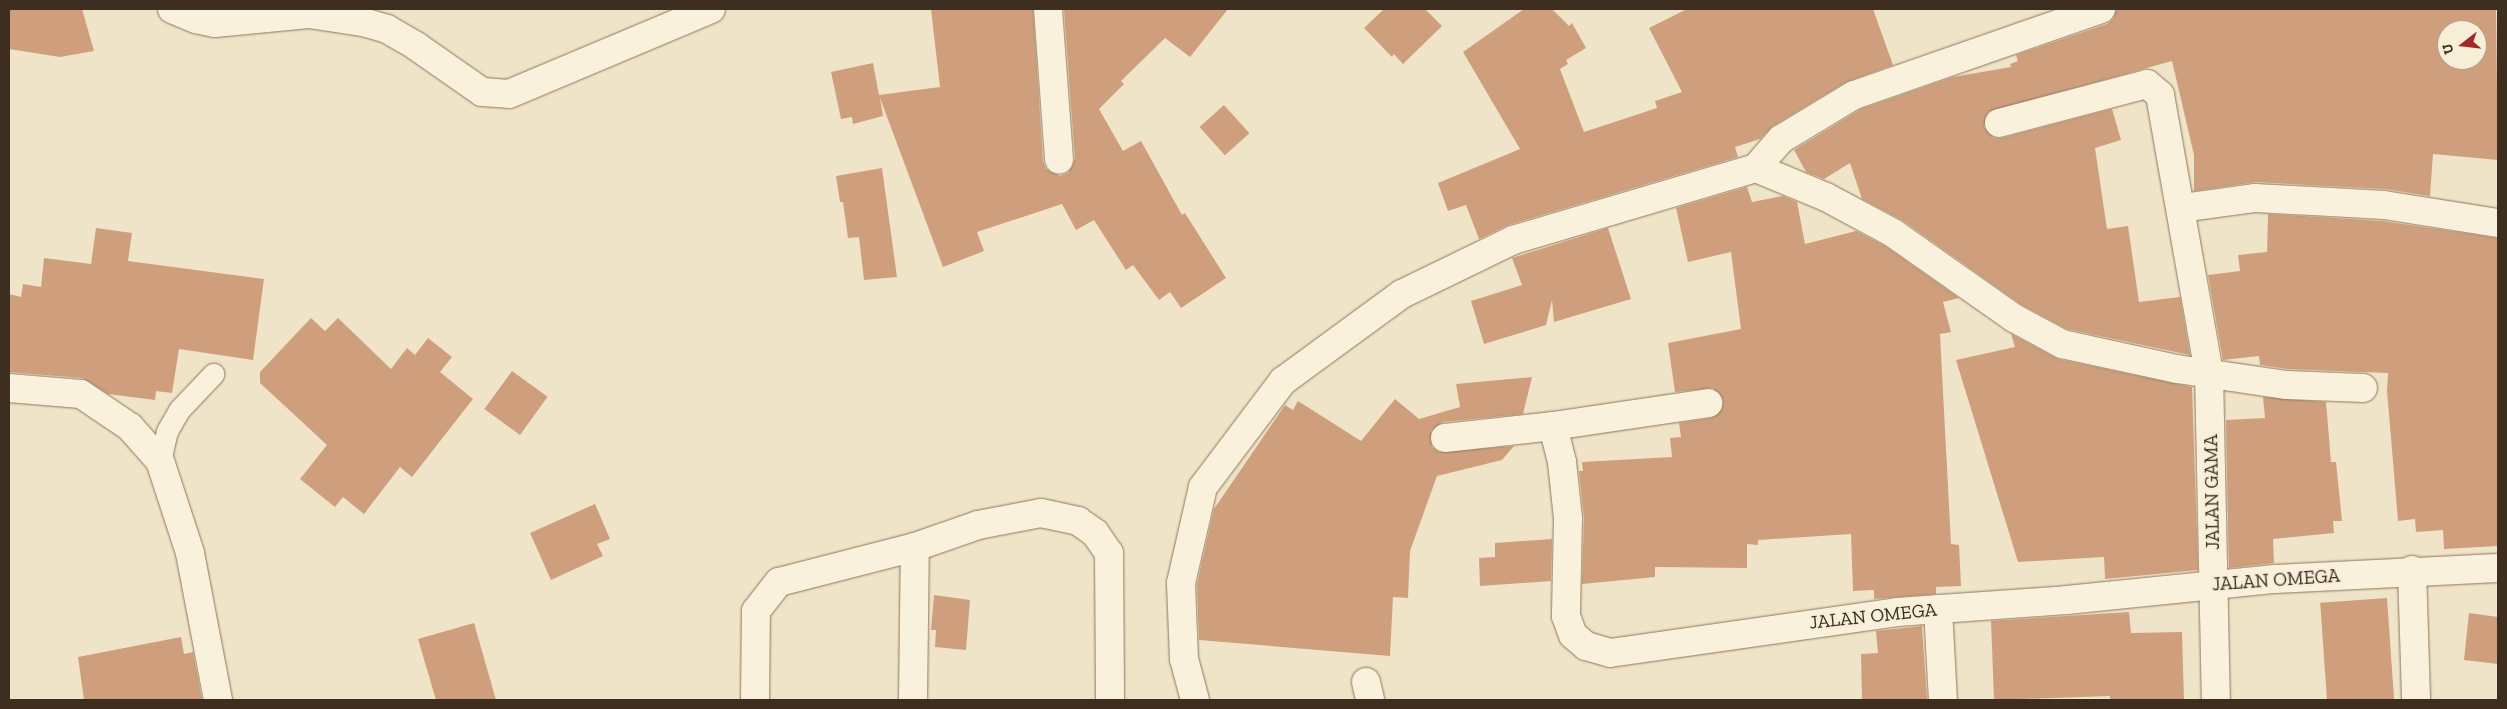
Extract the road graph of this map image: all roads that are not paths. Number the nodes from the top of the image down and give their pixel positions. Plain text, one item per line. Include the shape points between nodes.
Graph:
1 (172, 9) edge
2 (711, 9) edge
3 (1048, 9) edge
4 (2101, 9) edge
5 (241, 15) edge
6 (1999, 123) dead end
7 (1059, 160) dead end
8 (1756, 168) junction
9 (2182, 208) junction
10 (2498, 223) edge
11 (2209, 373) junction
12 (213, 374) dead end
13 (9, 388) edge
14 (2362, 388) dead end
15 (1708, 403) dead end
16 (1553, 426) junction
17 (1445, 438) dead end
18 (160, 461) junction
19 (915, 546) junction
20 (2498, 568) edge
21 (2412, 570) junction
22 (2214, 584) junction
23 (1938, 609) junction
24 (218, 700) edge
25 (755, 700) edge
26 (913, 700) edge
27 (1110, 700) edge
28 (1195, 700) edge
29 (1943, 700) edge
30 (2216, 700) edge
31 (2416, 700) edge

1 - 5 street via 196,19
2 - 5 street via 508,94 482,92 387,29 310,14
3 - 7 street
4 - 8 street via 1854,95 1781,139
6 - 9 street, JALAN GAMA via 2147,84 2160,95
8 - 11 street via 1826,197 1893,233 2046,337 2080,349
8 - 28 street via 1513,240 1402,294 1283,381 1203,487 1181,583 1184,659
9 - 10 street via 2255,198 2384,205
9 - 11 street, JALAN GAMA
11 - 14 street via 2287,385
11 - 22 street, JALAN GAMA
12 - 18 lane via 179,410 167,431
13 - 18 street via 81,394 130,428
15 - 16 street
16 - 17 street
16 - 23 street, JALAN OMEGA via 1562,462 1568,518 1566,616 1573,635 1586,646 1610,653 1831,619
18 - 24 street via 190,553
19 - 25 street via 779,582 756,611
19 - 26 street
19 - 27 street via 978,525 1042,513 1061,515 1084,525 1109,553
20 - 21 street, JALAN OMEGA
21 - 22 street, JALAN OMEGA
21 - 31 street
22 - 23 street, JALAN OMEGA via 2067,600
22 - 30 street, JALAN GAMA
23 - 29 street

